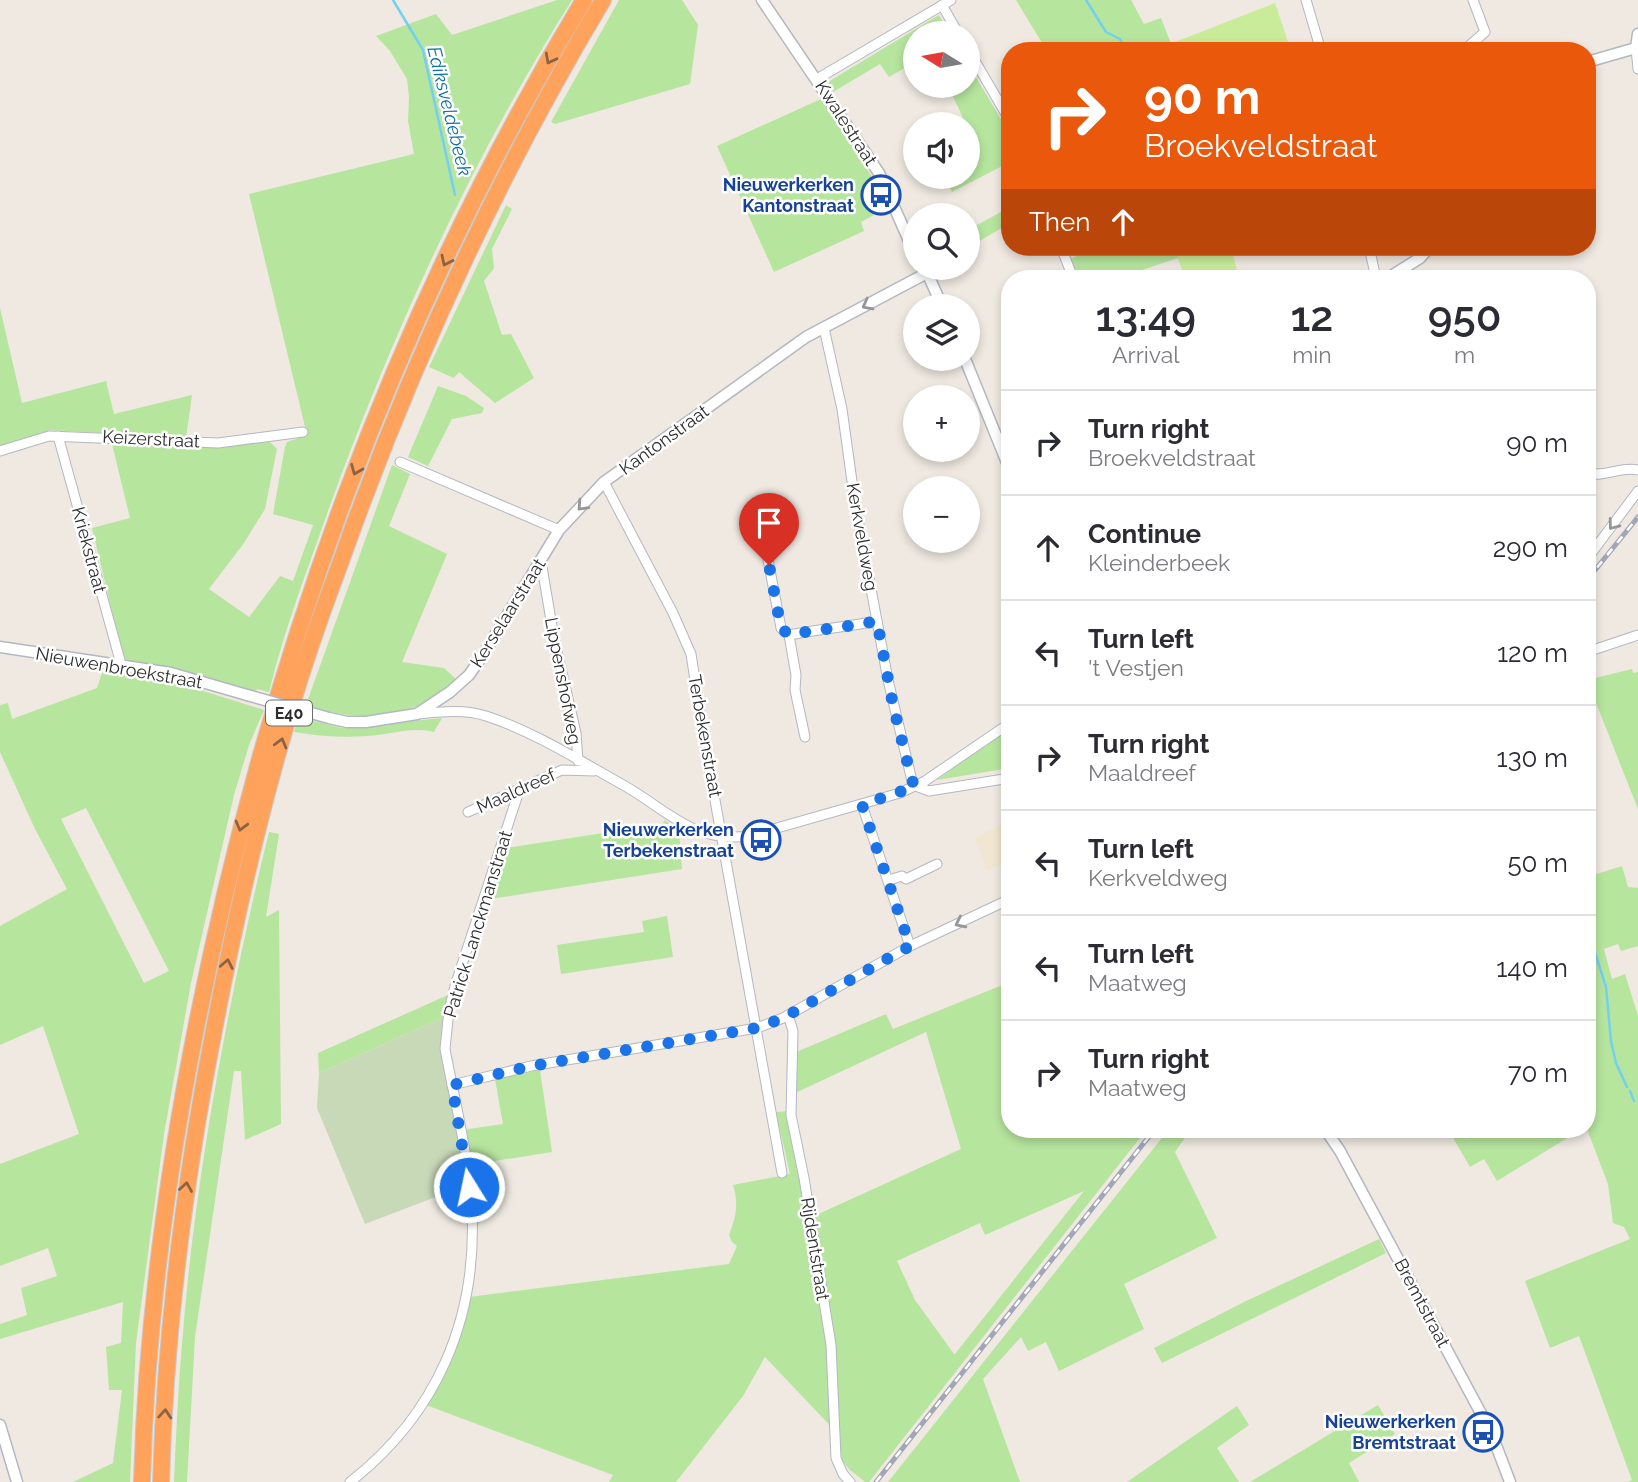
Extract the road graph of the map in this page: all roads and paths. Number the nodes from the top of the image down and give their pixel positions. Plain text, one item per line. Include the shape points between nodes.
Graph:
1 (584, 0) edge
2 (603, 0) edge
3 (762, 0) edge
4 (951, 0) edge
5 (1306, 0) edge
6 (1474, 0) edge
7 (942, 5) junction
8 (951, 21) edge
9 (1638, 34) edge
10 (1318, 42) edge
11 (1474, 42) edge
12 (1636, 48) junction
13 (1596, 59) edge
14 (1638, 69) edge
15 (980, 70) edge
16 (817, 79) junction
17 (1001, 106) edge
18 (903, 227) edge
19 (1422, 256) edge
20 (1401, 270) edge
21 (908, 280) edge
22 (824, 328) junction
23 (970, 371) edge
24 (303, 432) dead end
25 (58, 436) junction
26 (1001, 436) edge
27 (998, 438) junction
28 (1001, 446) edge
29 (0, 451) edge
30 (400, 462) dead end
31 (1638, 470) edge
32 (1596, 475) edge
33 (604, 482) junction
34 (1638, 491) edge
35 (559, 530) junction
36 (765, 544) dead end
37 (1596, 547) edge
38 (541, 561) junction
39 (877, 621) junction
40 (789, 635) junction
41 (1638, 635) edge
42 (0, 647) edge
43 (1596, 649) edge
44 (121, 664) junction
45 (450, 692) junction
46 (455, 711) junction
47 (417, 714) junction
48 (1001, 729) edge
49 (805, 737) dead end
50 (578, 761) junction
51 (596, 771) junction
52 (1001, 779) edge
53 (916, 786) junction
54 (520, 788) junction
55 (862, 805) junction
56 (468, 812) dead end
57 (724, 838) junction
58 (937, 864) dead end
59 (889, 880) junction
60 (1001, 903) edge
61 (910, 946) junction
62 (788, 1015) junction
63 (757, 1028) junction
64 (452, 1085) junction
65 (1331, 1138) edge
66 (782, 1173) dead end
67 (0, 1425) edge
68 (18, 1482) edge
69 (142, 1482) edge
70 (161, 1482) edge
71 (350, 1482) edge
72 (850, 1482) edge
73 (1510, 1482) edge

1 -> 69 highway, E40 via 483,183 394,377 341,510 270,721 235,848 185,1083 153,1315
70 -> 2 highway, E40 via 171,1318 191,1157 229,950 284,729 361,504 447,297 498,189
3 - 16 street, Kwalestraat
4 - 7 street
5 - 10 street
6 - 11 street via 1485,32
7 - 8 street
7 - 16 street
9 - 12 street
12 - 13 street
12 - 14 street
15 - 17 street
16 - 18 street, Kwalestraat via 879,173
19 - 20 street
21 -> 22 street, Kantonstraat
22 - 33 street, Kantonstraat
22 - 39 street, Kerkveldweg
23 - 27 street
24 - 25 street, Keizerstraat via 218,443
25 - 29 street, Keizerstraat
25 - 44 street, Kriekstraat
26 - 27 street
27 - 28 street
30 - 35 street
31 - 32 street
33 -> 35 street, Kantonstraat
33 - 57 street, Terbekenstraat via 691,654
34 -> 37 street
35 - 38 street, Kerselaarstraat
36 - 40 street via 781,628
38 - 45 street, Kerselaarstraat via 483,655
38 - 50 street, Lippenshofweg
39 - 40 street
39 - 53 street, Kerkveldweg via 893,705
40 - 49 street
41 - 43 street
42 - 44 street, Nieuwenbroekstraat
44 - 47 street, Nieuwenbroekstraat, bridge via 171,673 347,722
45 - 46 street via 449,702
45 - 47 street, Kerselaarstraat
46 - 47 street, Nieuwenbroekstraat
46 - 50 street, Nieuwenbroekstraat via 485,716
48 - 53 street, Maaldreef
50 - 51 street, Nieuwenbroekstraat
51 - 54 street, Maaldreef via 562,770
51 - 57 street, Maaldreef via 687,827
52 - 53 street, Maaldreef via 929,791
53 - 55 street, Maaldreef
54 - 56 street, Maaldreef
54 - 64 street, Patrick Lanckmanstraat via 449,1010 445,1049
55 - 57 street, Maaldreef via 749,836
55 - 59 street
57 - 63 street, Terbekenstraat
58 - 59 street via 906,880 902,876
59 - 61 street
60 -> 61 street
61 - 62 street
62 - 63 street
62 - 72 street, Rijdentstraat via 793,1031 791,1115 831,1345 836,1458
63 - 64 street via 531,1066
63 - 66 street, Terbekenstraat
64 - 71 street, Patrick Lanckmanstraat via 471,1211 468,1273 458,1330 442,1372 419,1410 394,1442
65 - 73 street, Bremtstraat via 1491,1432
67 - 68 street

